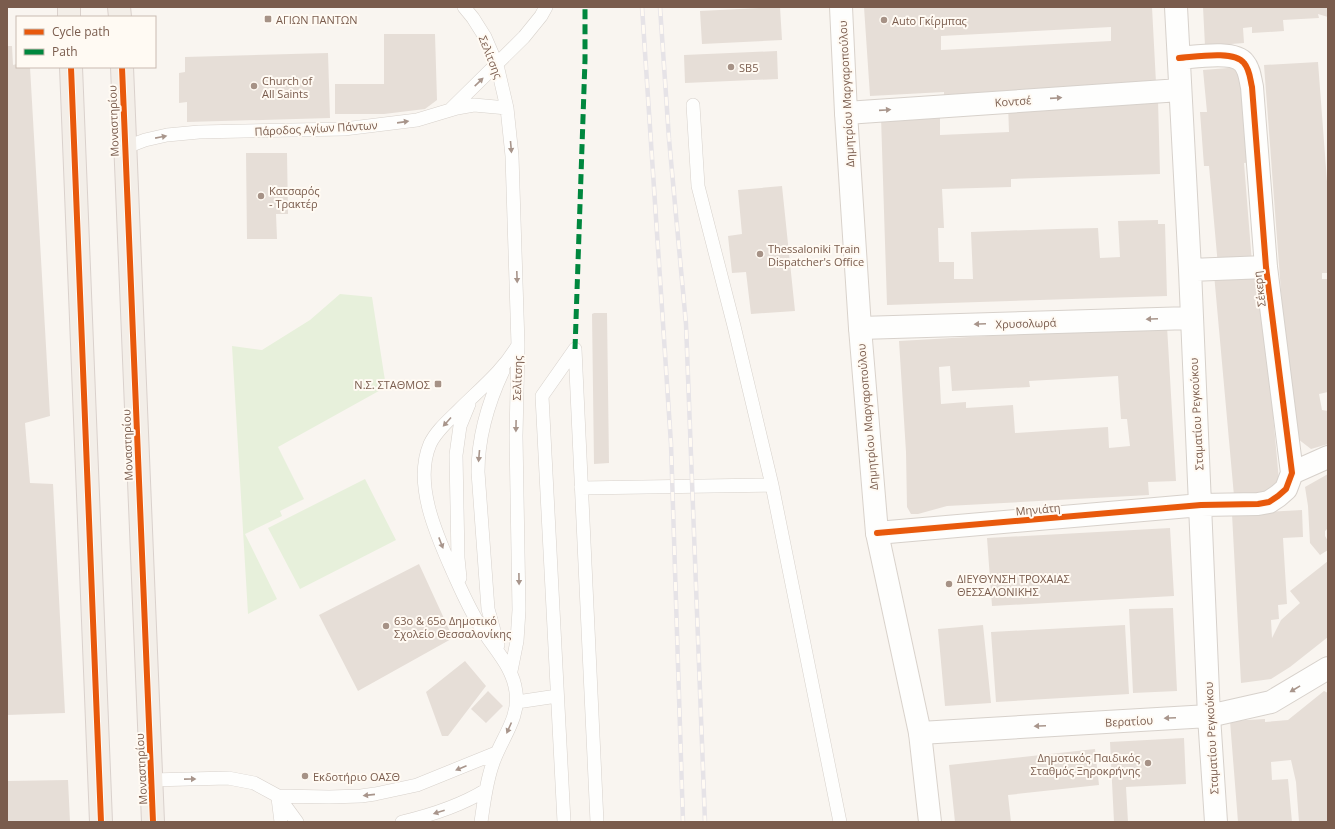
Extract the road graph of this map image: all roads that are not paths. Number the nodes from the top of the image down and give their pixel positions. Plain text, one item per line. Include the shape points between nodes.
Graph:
1 (464, 7) edge
2 (546, 7) edge
3 (841, 7) edge
4 (1176, 7) edge
5 (1179, 58) junction
6 (497, 65) junction
7 (71, 68) edge
8 (122, 68) edge
9 (1180, 90) junction
10 (693, 105) dead end
11 (507, 108) junction
12 (451, 109) junction
13 (846, 113) junction
14 (124, 148) junction
15 (1266, 267) junction
16 (1190, 270) junction
17 (1191, 318) junction
18 (860, 328) junction
19 (518, 345) junction
20 (505, 365) junction
21 (475, 394) junction
22 (1328, 457) edge
23 (1292, 473) junction
24 (772, 485) junction
25 (581, 488) junction
26 (1200, 505) junction
27 (876, 533) junction
28 (462, 593) junction
29 (508, 666) junction
30 (1328, 668) edge
31 (557, 696) junction
32 (517, 702) junction
33 (1209, 716) junction
34 (920, 733) junction
35 (496, 753) junction
36 (151, 780) junction
37 (486, 790) junction
38 (278, 796) junction
39 (101, 822) edge
40 (153, 822) edge
41 (281, 822) edge
42 (297, 822) edge
43 (402, 822) edge
44 (482, 822) edge
45 (564, 822) edge
46 (597, 822) edge
47 (840, 822) edge
48 (930, 822) edge
49 (1216, 822) edge

1 - 6 lane, Σελίτσης via 485,37
2 - 6 lane via 524,37
3 - 13 street, Δημητρίου Μαργαροπούλου
4 - 5 street, Σταματίου Ρεγκούκου
5 - 9 street, Σταματίου Ρεγκούκου
5 - 15 street, Σέκερη via 1228,55 1238,57 1245,64 1249,74
6 - 11 lane, Σελίτσης
12 -> 6 lane
7 - 39 main road
8 - 14 main road, Μοναστηρίου
13 -> 9 street, Κοντσέ
9 - 16 street, Σταματίου Ρεγκούκου
10 - 24 lane via 698,186
11 - 12 lane, Πάροδος Αγίων Πάντων via 474,105
11 -> 19 lane, Σελίτσης via 512,156
14 -> 12 lane, Πάροδος Αγίων Πάντων via 146,140 199,132 344,129 417,120
13 - 18 street, Δημητρίου Μαργαροπούλου
14 - 36 main road, Μοναστηρίου
15 - 16 street
15 - 23 street, Σέκερη
16 - 17 street, Σταματίου Ρεγκούκου
17 -> 18 street, Χρυσολωρά
17 - 26 street, Σταματίου Ρεγκούκου
18 - 27 street, Δημητρίου Μαργαροπούλου
19 - 20 lane
19 -> 29 lane, Σελίτσης via 516,436 519,610 517,641
20 - 21 lane
20 -> 29 lane via 486,415 478,456 478,472 488,609 495,640
21 - 28 lane via 460,426 456,455 458,558
21 -> 28 lane via 435,436 430,444 425,471 430,510
22 - 23 street
23 - 26 street via 1286,489 1269,502
24 - 25 lane
24 - 47 lane
25 - 31 lane via 575,349 542,396
25 - 46 lane
26 - 27 street, Μηνιάτη
26 - 33 street, Σταματίου Ρεγκούκου
27 - 34 street, Δημητρίου Μαργαροπούλου
28 - 29 lane via 476,620
29 - 32 lane, Σελίτσης
30 -> 33 street, Βερατίου via 1271,702
31 - 32 lane
31 - 45 lane
32 -> 35 lane, Σελίτσης via 512,720
33 -> 34 street, Βερατίου
33 - 49 street, Σταματίου Ρεγκούκου
34 - 48 street, Δημητρίου Μαργαροπούλου
35 - 37 lane, Σελίτσης
35 -> 38 lane via 417,785 381,793 329,797
36 -> 38 lane via 228,778 254,783
36 - 40 main road, Μοναστηρίου
37 -> 43 lane via 444,811
37 - 44 lane, Σελίτσης
38 - 41 lane
38 - 42 lane

